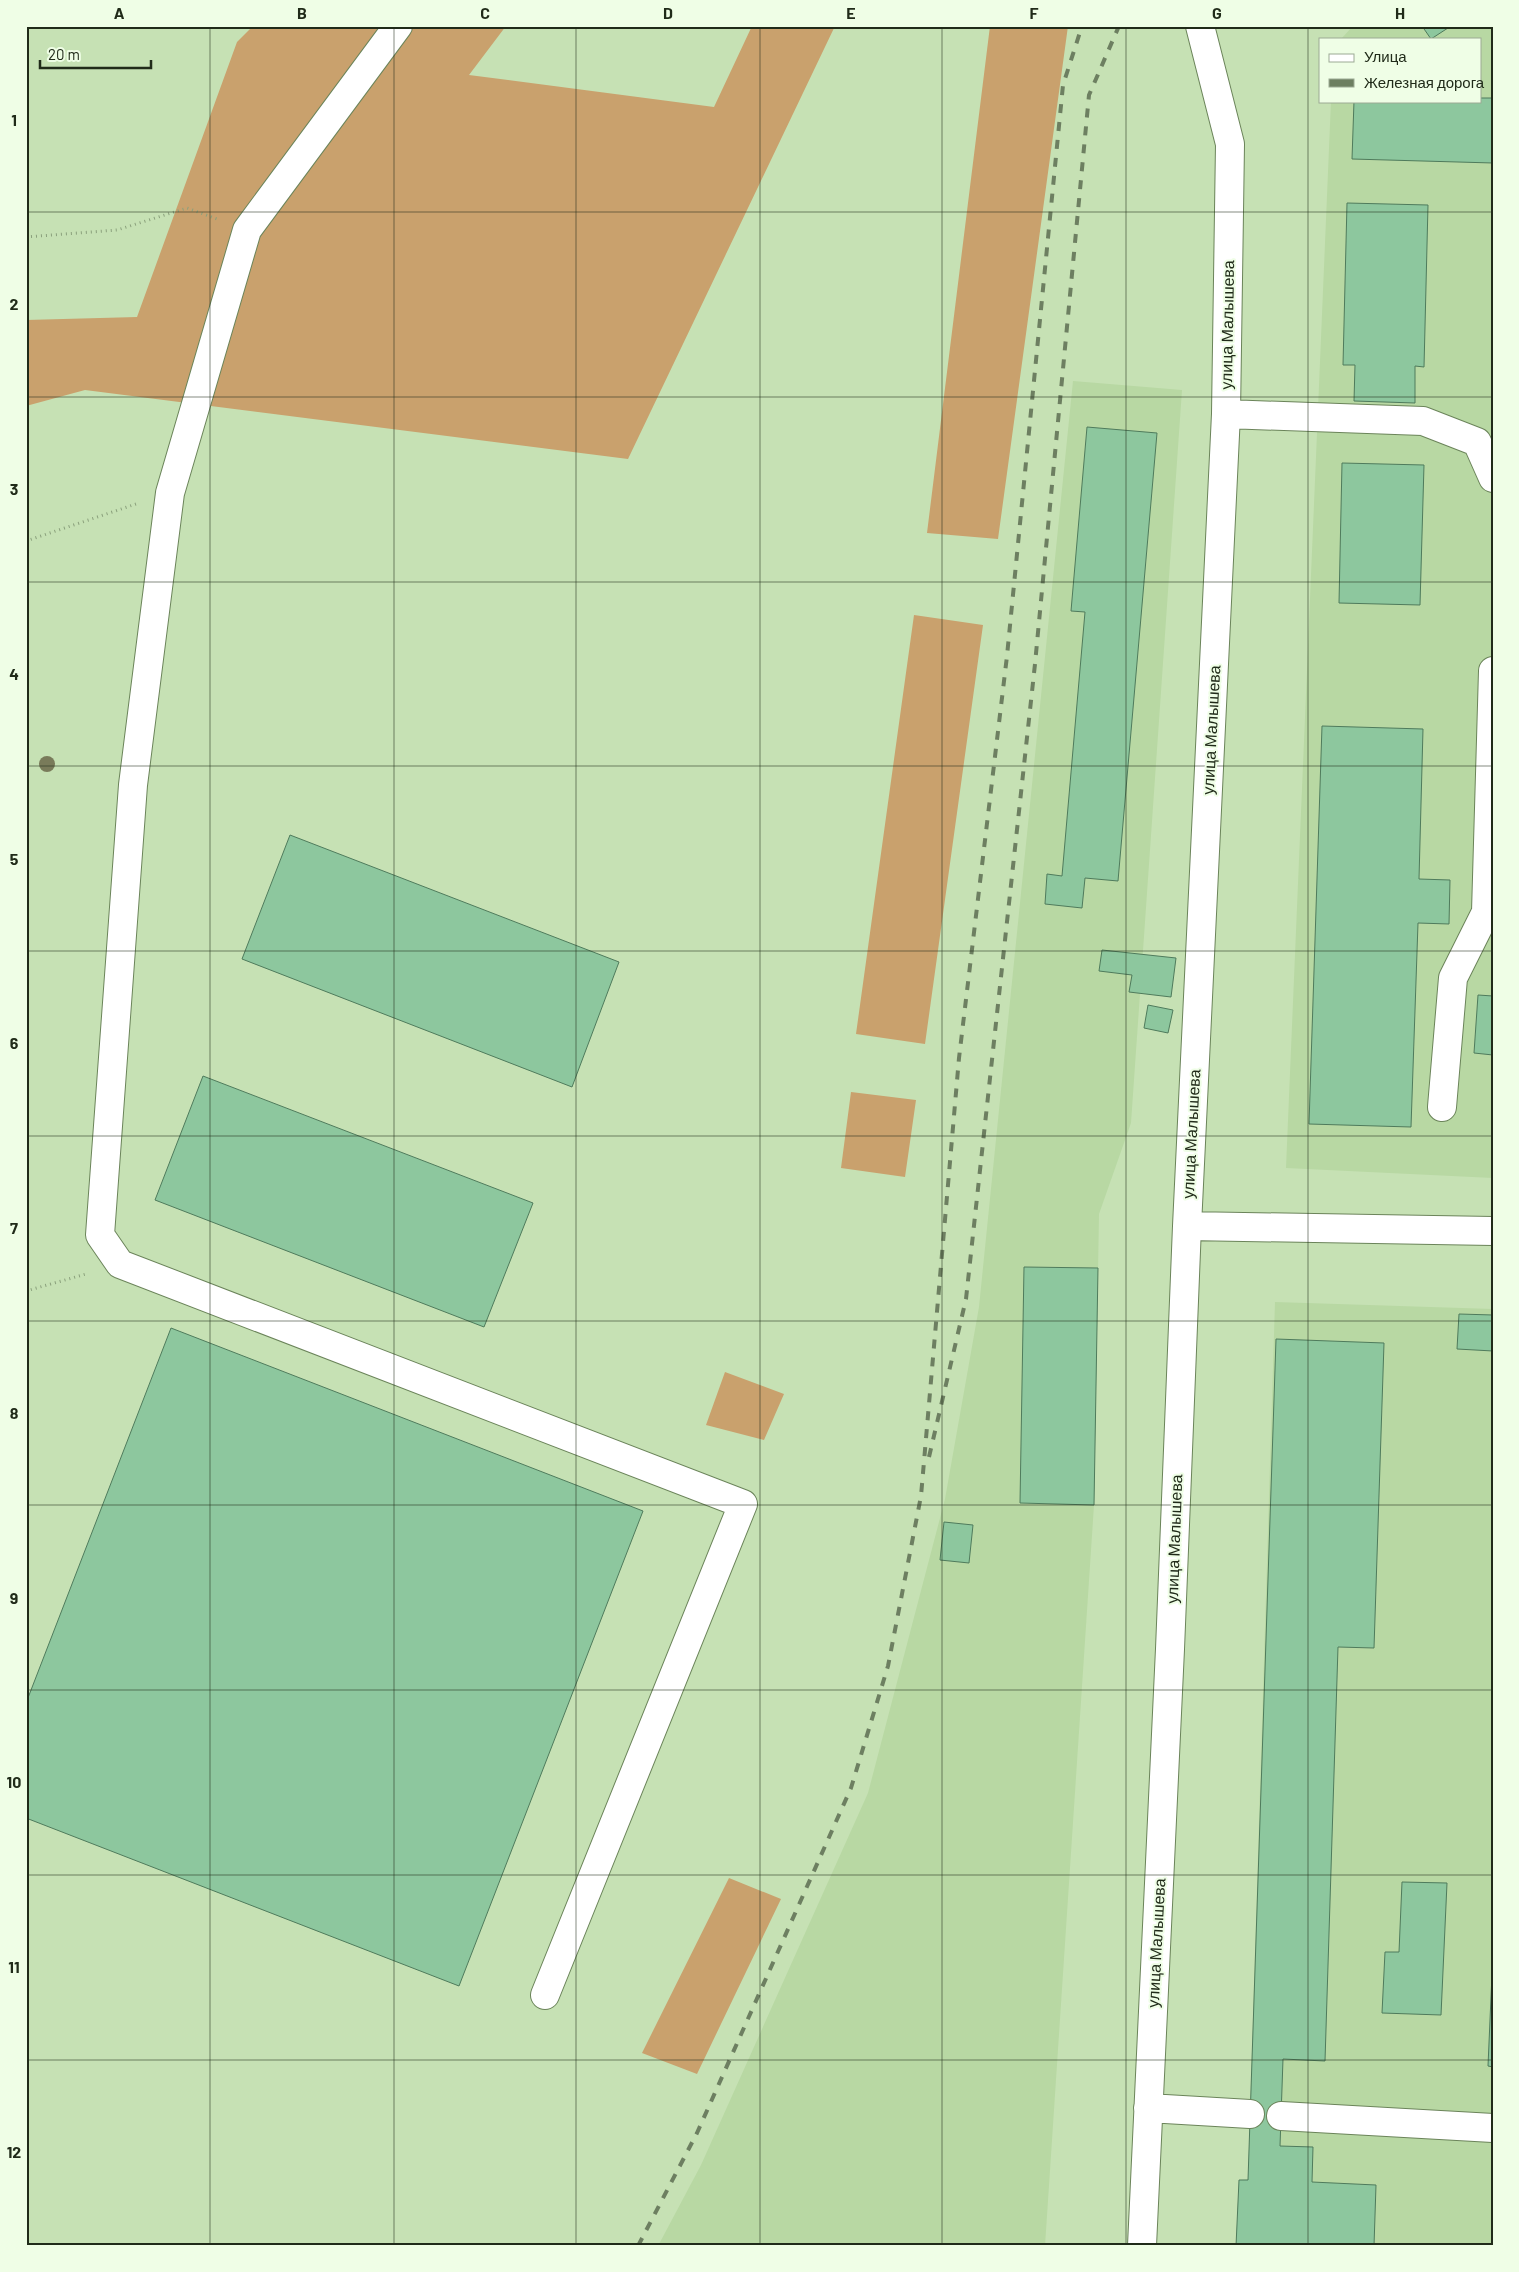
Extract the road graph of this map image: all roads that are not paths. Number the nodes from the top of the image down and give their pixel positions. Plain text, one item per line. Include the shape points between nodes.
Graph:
1 (398, 26) edge
2 (1200, 26) edge
3 (1226, 414) junction
4 (1493, 478) edge
5 (1493, 672) edge
6 (1442, 1107) dead end
7 (1187, 1226) junction
8 (1493, 1231) edge
9 (545, 1995) dead end
10 (1148, 2108) junction
11 (1250, 2114) dead end
12 (1281, 2116) dead end
13 (1493, 2128) edge
14 (1142, 2246) edge

1 - 9 street via 247,230 170,493 133,785 100,1235 120,1264 743,1504
2 - 3 street, улица Малышева via 1230,144
3 - 4 street via 1423,422 1477,442
3 - 7 street, улица Малышева
5 - 6 street via 1486,912 1453,978
7 - 8 street
7 - 10 street, улица Малышева
10 - 11 street
10 - 14 street, улица Малышева
12 - 13 street

